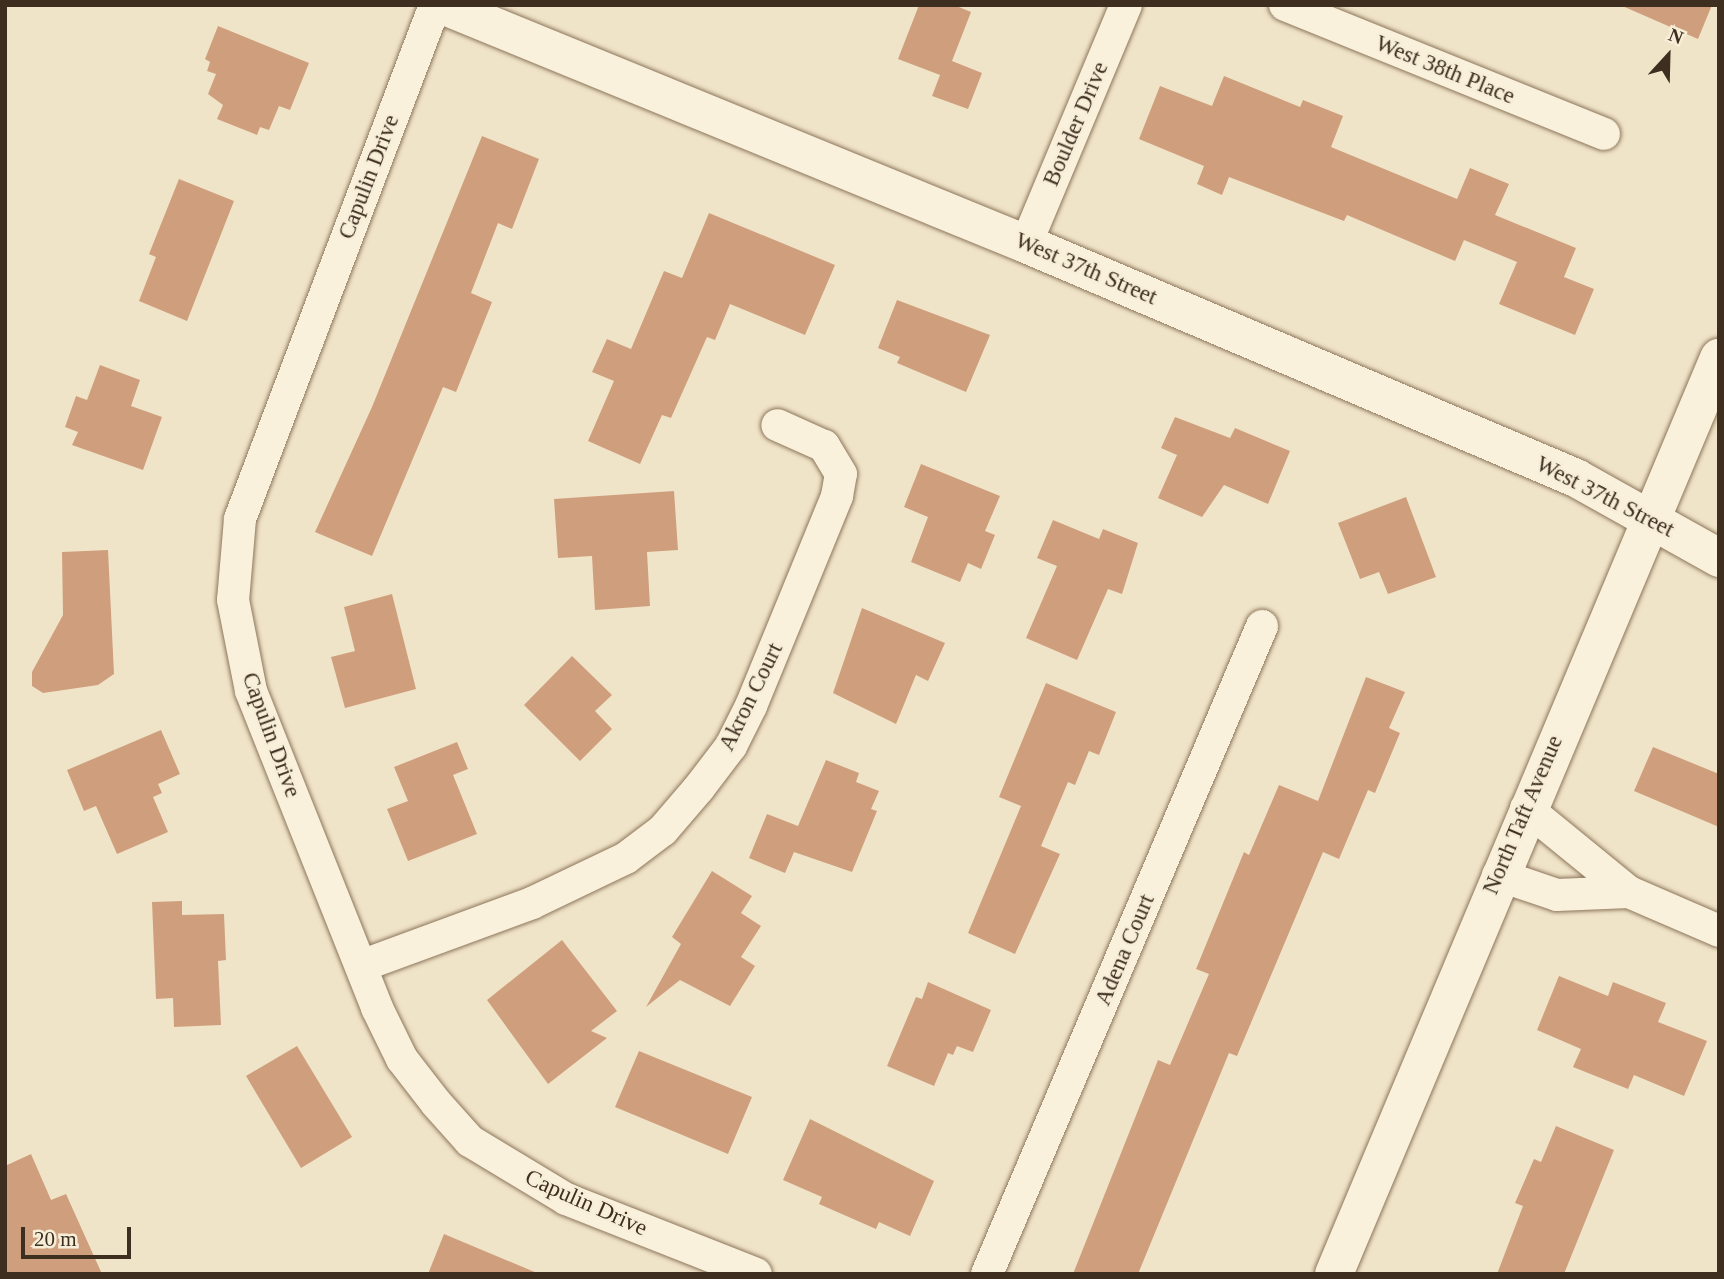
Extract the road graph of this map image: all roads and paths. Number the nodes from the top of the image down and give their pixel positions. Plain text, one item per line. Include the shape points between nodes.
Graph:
1 (435, 5) edge
2 (442, 5) edge
3 (1126, 5) edge
4 (1285, 5) edge
5 (1604, 134) dead end
6 (1026, 244) junction
7 (1719, 358) edge
8 (777, 425) dead end
9 (1650, 517) junction
10 (1719, 558) edge
11 (1262, 626) dead end
12 (1526, 808) junction
13 (1498, 875) junction
14 (1629, 892) junction
15 (1719, 931) edge
16 (361, 965) junction
17 (756, 1274) edge
18 (987, 1274) edge
19 (1334, 1274) edge

1 - 16 street, Capulin Drive via 252,480 234,559 233,600 251,691
2 - 6 street, West 37th Street
3 - 6 street, Boulder Drive
4 - 5 street, West 38th Place
6 - 9 street, West 37th Street via 1576,478
7 - 9 street, North Taft Avenue
8 - 16 street, Akron Court via 824,446 841,474 837,496 751,706 731,746 699,788 663,830 626,858 532,903
9 - 10 street, West 37th Street
9 - 12 street, North Taft Avenue
11 - 18 street, Adena Court
12 - 13 street, North Taft Avenue
12 - 14 street
13 - 14 street via 1557,895
13 - 19 street, North Taft Avenue
14 - 15 street
16 - 17 street, Capulin Drive via 402,1059 470,1140 566,1199

